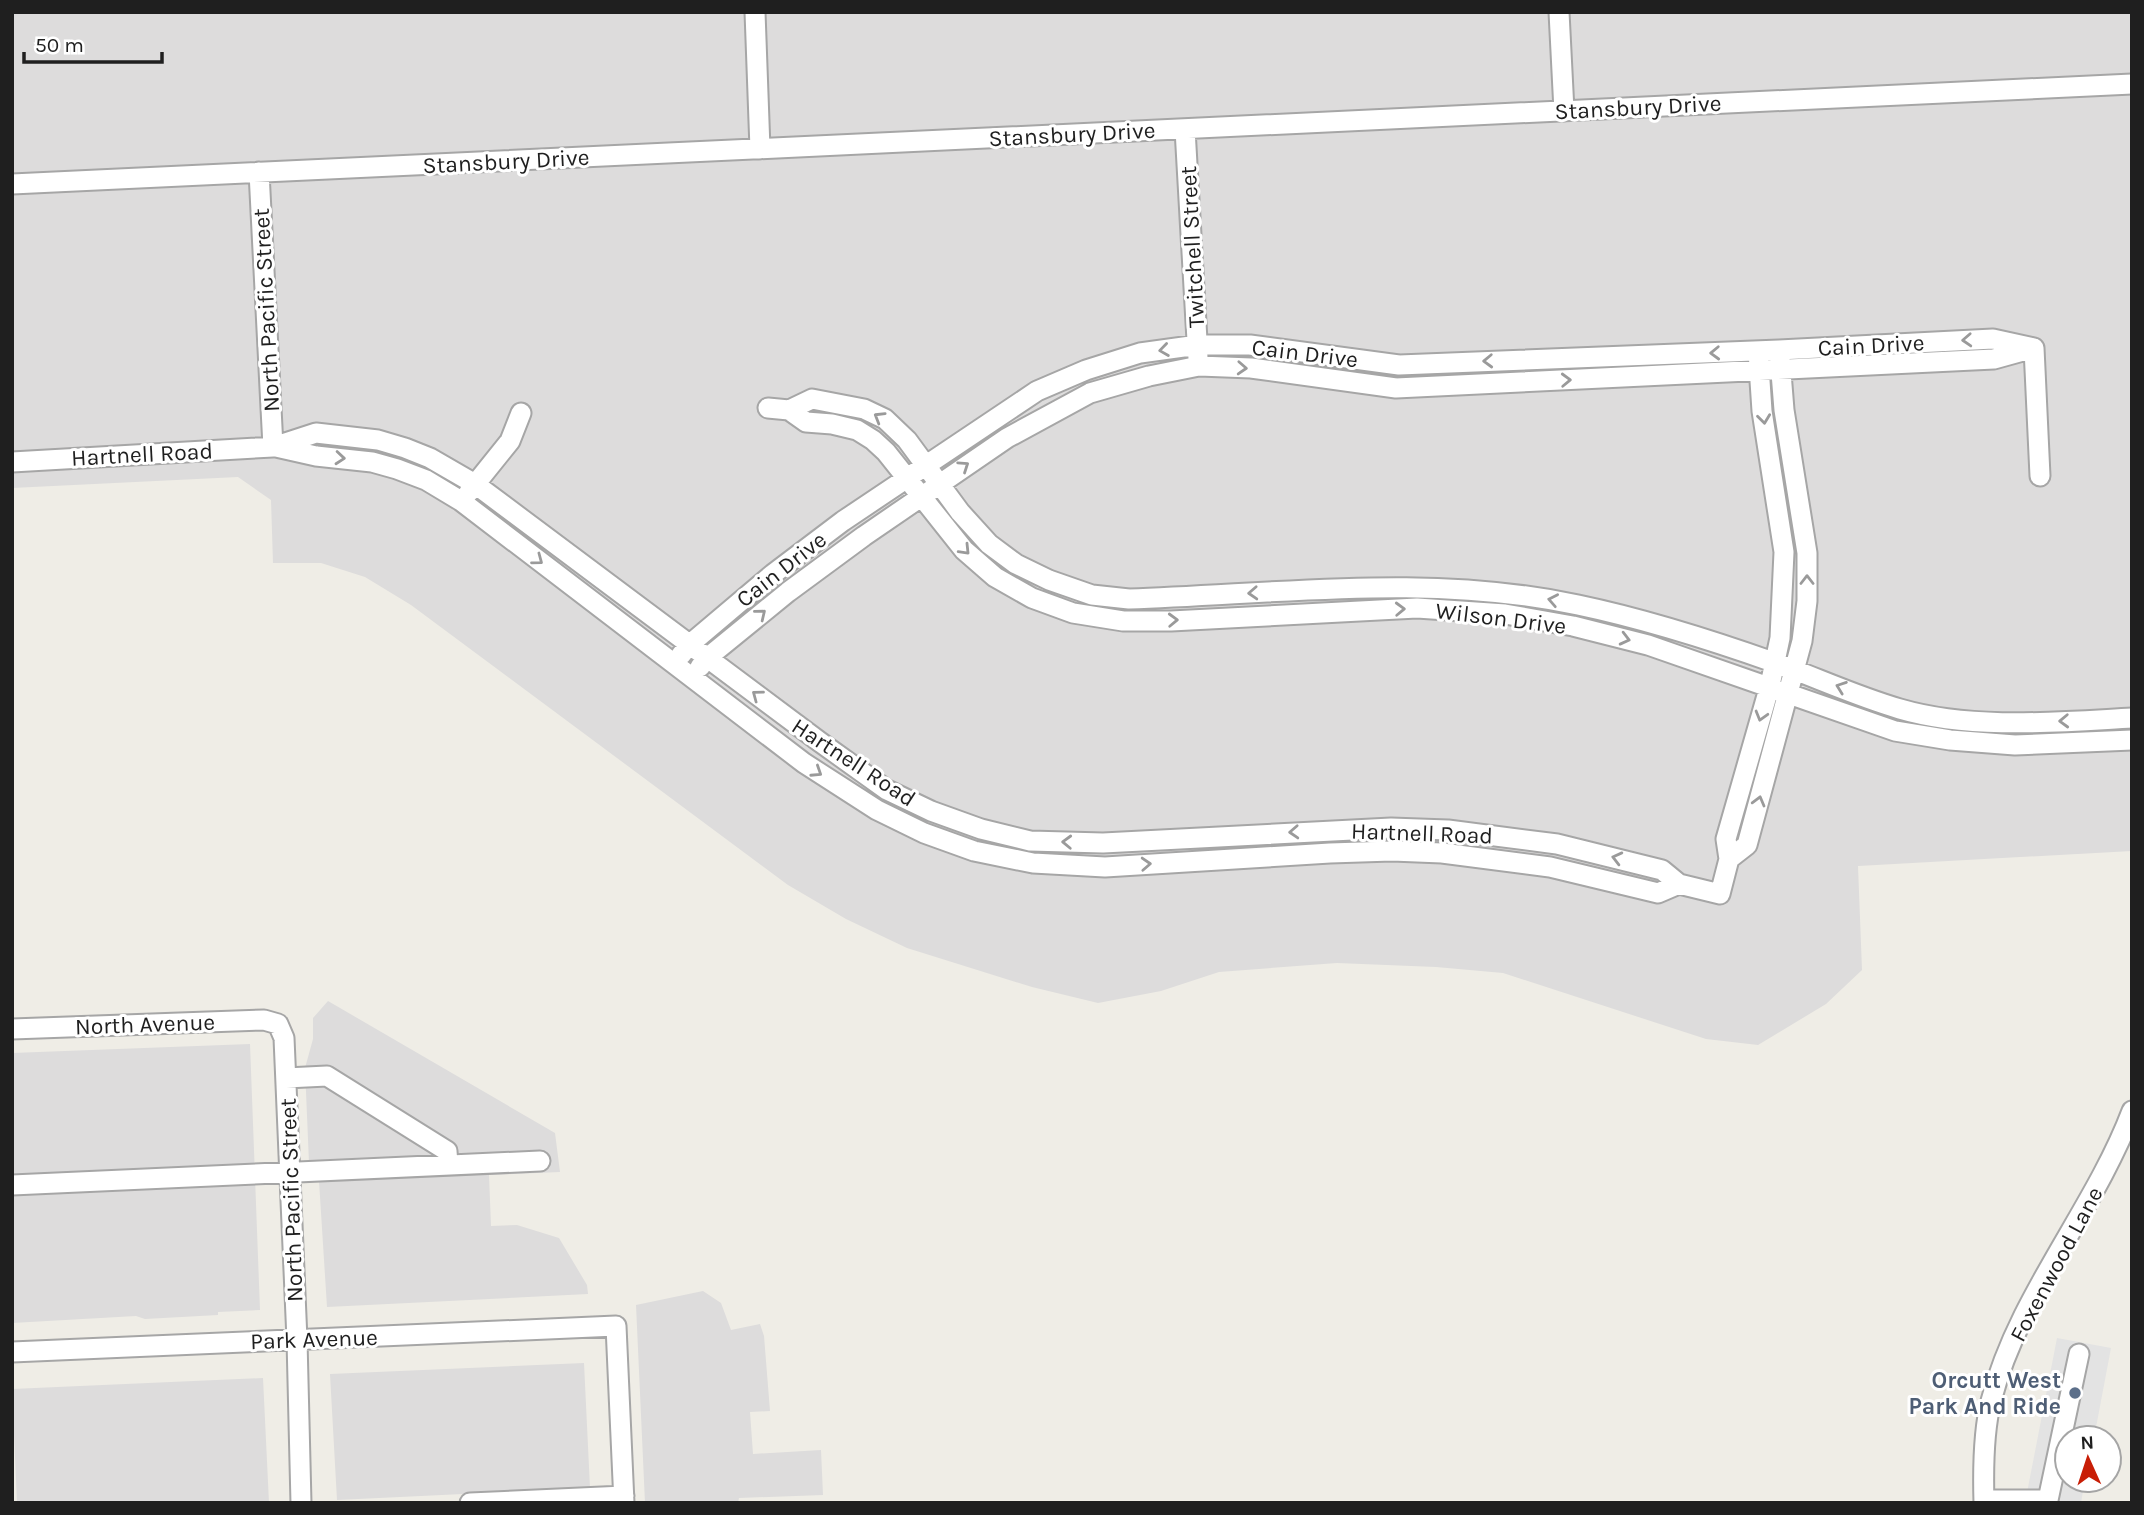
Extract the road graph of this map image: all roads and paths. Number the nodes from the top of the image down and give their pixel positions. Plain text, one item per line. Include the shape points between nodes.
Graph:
1 (755, 12) edge
2 (1559, 12) edge
3 (2132, 84) edge
4 (1564, 111) junction
5 (1185, 129) junction
6 (760, 149) junction
7 (259, 172) junction
8 (12, 184) edge
9 (1198, 345) junction
10 (2034, 348) junction
11 (1779, 350) junction
12 (1758, 351) junction
13 (1526, 360) junction
14 (1199, 366) junction
15 (1781, 371) junction
16 (1759, 372) junction
17 (1527, 382) junction
18 (768, 408) dead end
19 (789, 410) junction
20 (521, 413) dead end
21 (273, 447) junction
22 (12, 462) edge
23 (926, 466) junction
24 (2040, 476) dead end
25 (906, 478) junction
26 (940, 483) junction
27 (475, 484) junction
28 (921, 496) junction
29 (461, 501) junction
30 (1303, 590) junction
31 (1306, 612) junction
32 (689, 645) junction
33 (707, 658) junction
34 (1775, 662) junction
35 (674, 663) junction
36 (1794, 670) junction
37 (692, 676) junction
38 (1779, 689) junction
39 (2132, 718) edge
40 (2132, 740) edge
41 (1329, 830) junction
42 (1103, 843) junction
43 (1330, 853) junction
44 (1105, 867) junction
45 (1679, 884) junction
46 (278, 1024) joint
47 (12, 1029) edge
48 (286, 1078) junction
49 (2132, 1111) edge
50 (540, 1161) dead end
51 (448, 1165) junction
52 (290, 1173) junction
53 (12, 1185) edge
54 (297, 1340) junction
55 (12, 1352) edge
56 (2079, 1354) dead end
57 (624, 1499) edge
58 (1984, 1502) edge
59 (301, 1503) edge
60 (470, 1503) edge

1 - 6 street
2 - 4 street
3 - 4 street, Stansbury Drive
4 - 5 street, Stansbury Drive
5 - 6 street, Stansbury Drive
5 - 9 street, Twitchell Street
6 - 7 street, Stansbury Drive
7 - 8 street, Stansbury Drive
7 - 21 street, North Pacific Street
13 -> 9 street, Cain Drive via 1399,365 1250,345
9 - 14 street, Twitchell Street
9 -> 23 street, Cain Drive via 1140,353 1037,391
10 -> 11 street, Cain Drive via 1993,339
10 - 15 street, Cain Drive via 1994,359
10 - 24 street
11 - 12 street, Cain Drive
11 - 15 street, Hartnell Road
12 -> 13 street, Cain Drive
12 - 16 street, Hartnell Road
13 - 17 street
14 -> 17 street, Cain Drive via 1251,368 1396,388
26 -> 14 street, Cain Drive via 1007,438 1090,393
15 - 16 street, Cain Drive
36 -> 15 street, Hartnell Road via 1807,601 1807,553
17 -> 16 street, Cain Drive
16 -> 34 street, Hartnell Road via 1783,552
18 - 19 street
23 -> 19 street, Wilson Drive via 885,419 864,409 812,399
19 - 25 street, Wilson Drive via 806,422 857,430 886,452
20 - 27 street via 510,440
21 - 22 street, Hartnell Road
21 - 27 street, Hartnell Road via 316,433 378,440 430,458
21 -> 29 street, Hartnell Road via 397,469
23 - 25 street, Cain Drive
23 - 26 street, Wilson Drive
25 - 28 street, Wilson Drive
25 - 32 street, Cain Drive via 773,574
26 - 28 street, Cain Drive
30 -> 26 street, Wilson Drive via 1129,598 1092,595 1016,564 989,544
27 - 29 street
27 - 32 street, Hartnell Road
28 -> 31 street, Wilson Drive via 964,550 995,578 1032,598 1073,612 1123,621
33 -> 28 street, Cain Drive via 788,592
29 -> 35 street, Hartnell Road
30 - 31 street
34 -> 30 street, Wilson Drive via 1654,623 1511,592 1416,586
31 -> 38 street, Wilson Drive via 1417,608 1505,614 1648,645
32 - 33 street, Hartnell Road
32 - 35 street, Cain Drive
33 - 37 street, Cain Drive
42 -> 33 street, Hartnell Road via 1030,841 981,830 931,811 887,789
34 - 36 street, Wilson Drive
34 - 38 street, Hartnell Road
35 - 37 street, Hartnell Road
36 - 38 street, Hartnell Road
39 -> 36 street, Wilson Drive via 2022,723 1951,719 1901,709
37 -> 44 street, Hartnell Road via 804,763 877,810 924,833 974,851 1033,863
38 - 40 street, Wilson Drive via 1895,731 1950,740 2015,745
38 - 45 street, Hartnell Road via 1726,839 1729,859 1720,894
41 -> 42 street, Hartnell Road
41 - 43 street
45 -> 41 street, Hartnell Road via 1662,870 1557,844 1448,830
42 - 44 street
44 -> 43 street, Hartnell Road
43 - 45 street, Hartnell Road via 1417,852 1498,859 1658,892
46 - 47 street, North Avenue via 264,1020
46 - 48 street, North Pacific Street via 284,1038
48 - 51 street via 327,1076 447,1152
48 - 52 street, North Pacific Street
49 - 58 street, Foxenwood Lane via 2096,1189 2024,1315 2007,1357 1991,1401
50 - 51 street
51 - 52 street
52 - 53 street
52 - 54 street, North Pacific Street
54 - 55 street, Park Avenue
54 - 57 street, Park Avenue via 616,1326
54 - 59 street, North Pacific Street
56 - 58 street via 2048,1500
57 - 60 street

